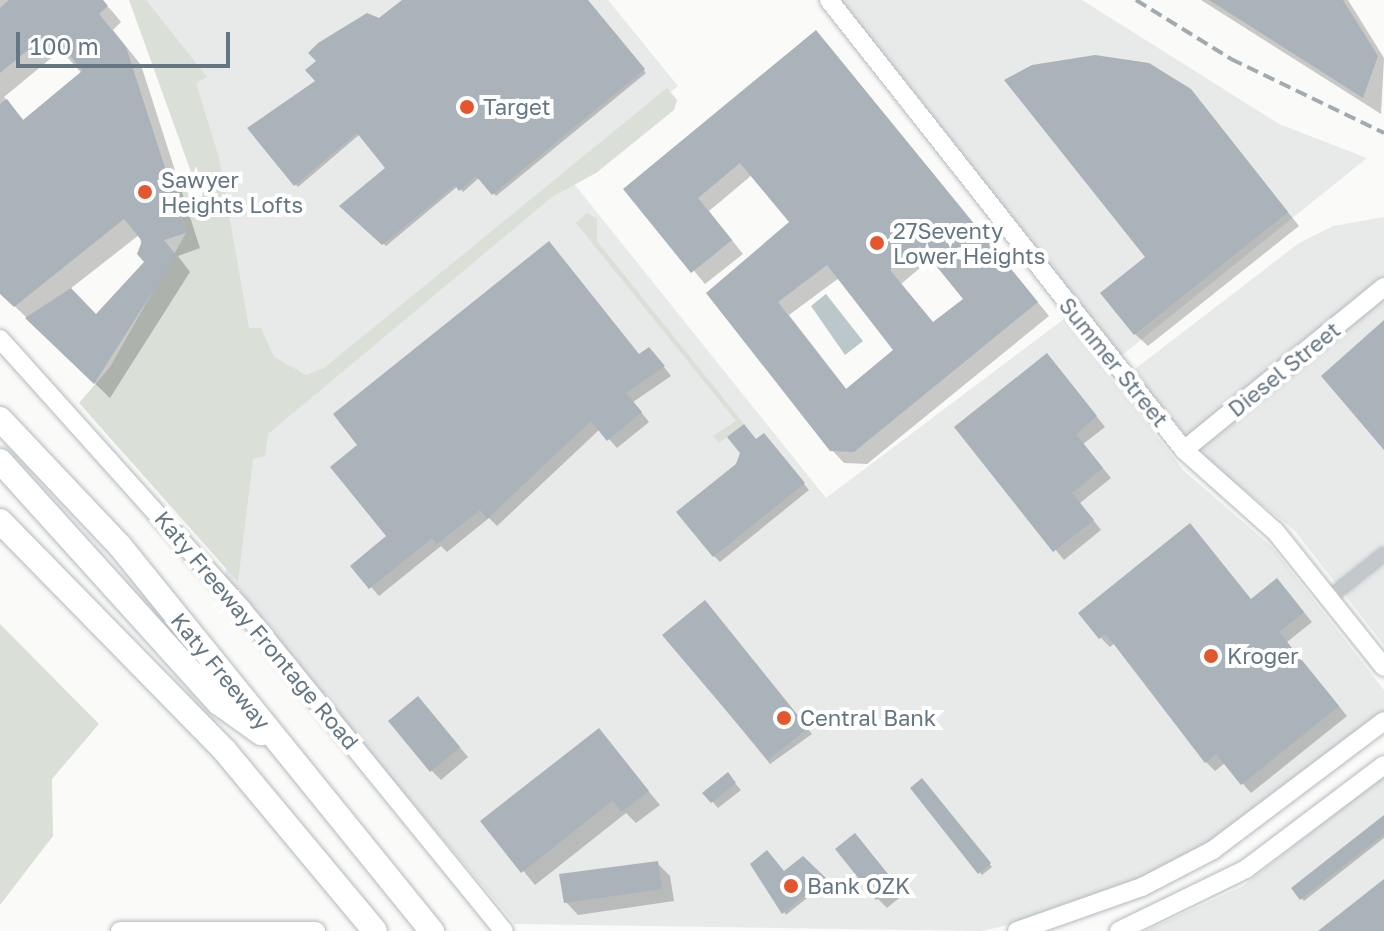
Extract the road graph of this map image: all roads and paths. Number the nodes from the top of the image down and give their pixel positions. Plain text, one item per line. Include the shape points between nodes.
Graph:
1 (828, 2) edge
2 (1384, 287) edge
3 (1, 340) edge
4 (0, 419) edge
5 (1184, 450) junction
6 (0, 461) edge
7 (0, 476) edge
8 (0, 521) edge
9 (1384, 554) edge
10 (1330, 597) junction
11 (1384, 667) edge
12 (1384, 721) edge
13 (285, 750) junction
14 (225, 751) junction
15 (1384, 765) edge
16 (1227, 841) junction
17 (1246, 869) junction
18 (120, 931) edge
19 (316, 931) edge
20 (375, 931) edge
21 (432, 931) edge
22 (504, 931) edge
23 (1017, 931) edge
24 (1119, 931) edge

1 - 5 main road, Summer Street
2 - 5 main road, Diesel Street
3 - 22 main road, Katy Freeway Frontage Road via 307,688
4 - 13 highway, Katy Freeway via 120,546
5 - 10 main road, Summer Street via 1275,531
6 - 13 highway via 219,703
7 - 14 highway via 104,592
8 - 14 highway
9 - 10 street
10 - 11 main road, Summer Street
12 - 16 main road
13 - 21 highway, Katy Freeway
14 - 20 highway
15 - 17 main road
16 - 17 main road
16 - 23 main road via 1142,887
17 - 24 main road
18 - 19 main road

